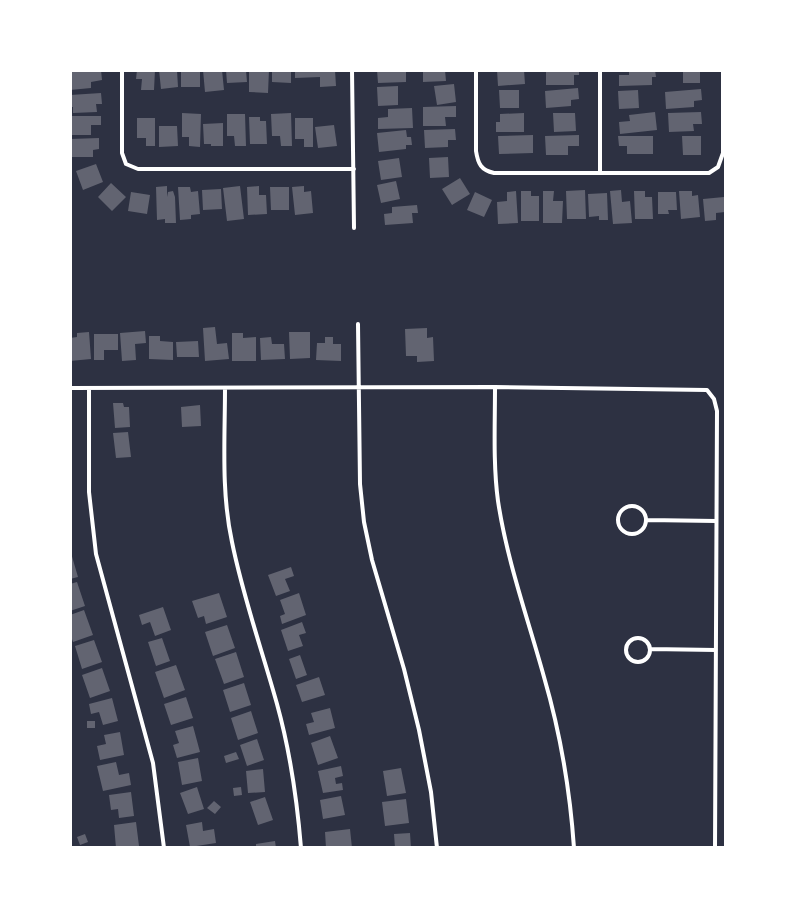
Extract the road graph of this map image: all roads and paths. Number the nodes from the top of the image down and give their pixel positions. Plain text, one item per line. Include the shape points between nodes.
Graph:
1 (122, 70) edge
2 (352, 70) edge
3 (476, 70) edge
4 (600, 70) edge
5 (723, 70) edge
6 (354, 169) junction
7 (600, 172) junction
8 (354, 228) dead end
9 (358, 324) dead end
10 (495, 387) junction
11 (70, 388) edge
12 (225, 388) junction
13 (359, 388) junction
14 (89, 389) junction
15 (647, 520) junction
16 (716, 521) junction
17 (650, 649) junction
18 (716, 650) junction
19 (164, 848) edge
20 (301, 848) edge
21 (438, 848) edge
22 (574, 848) edge
23 (715, 848) edge

1 - 6 street via 122,153 126,164 138,169
2 - 6 street
3 - 7 street via 476,151 484,171
4 - 7 street
5 - 7 street via 723,153 718,167 709,173
6 - 8 street
9 - 13 street
10 - 13 street
10 - 16 street via 707,390 717,411
10 - 22 street via 498,501 555,722
11 - 14 street
12 - 13 street
12 - 14 street
12 - 20 street via 225,482 230,531 278,706
13 - 21 street via 364,522 419,730
14 - 19 street via 89,492 96,554 153,763
15 - 15 street via 644,511 636,506 622,510 618,519 620,527 632,534 644,529
15 - 16 street
16 - 18 street
17 - 17 street via 639,638 628,643 626,651 639,662
17 - 18 street
18 - 23 street

